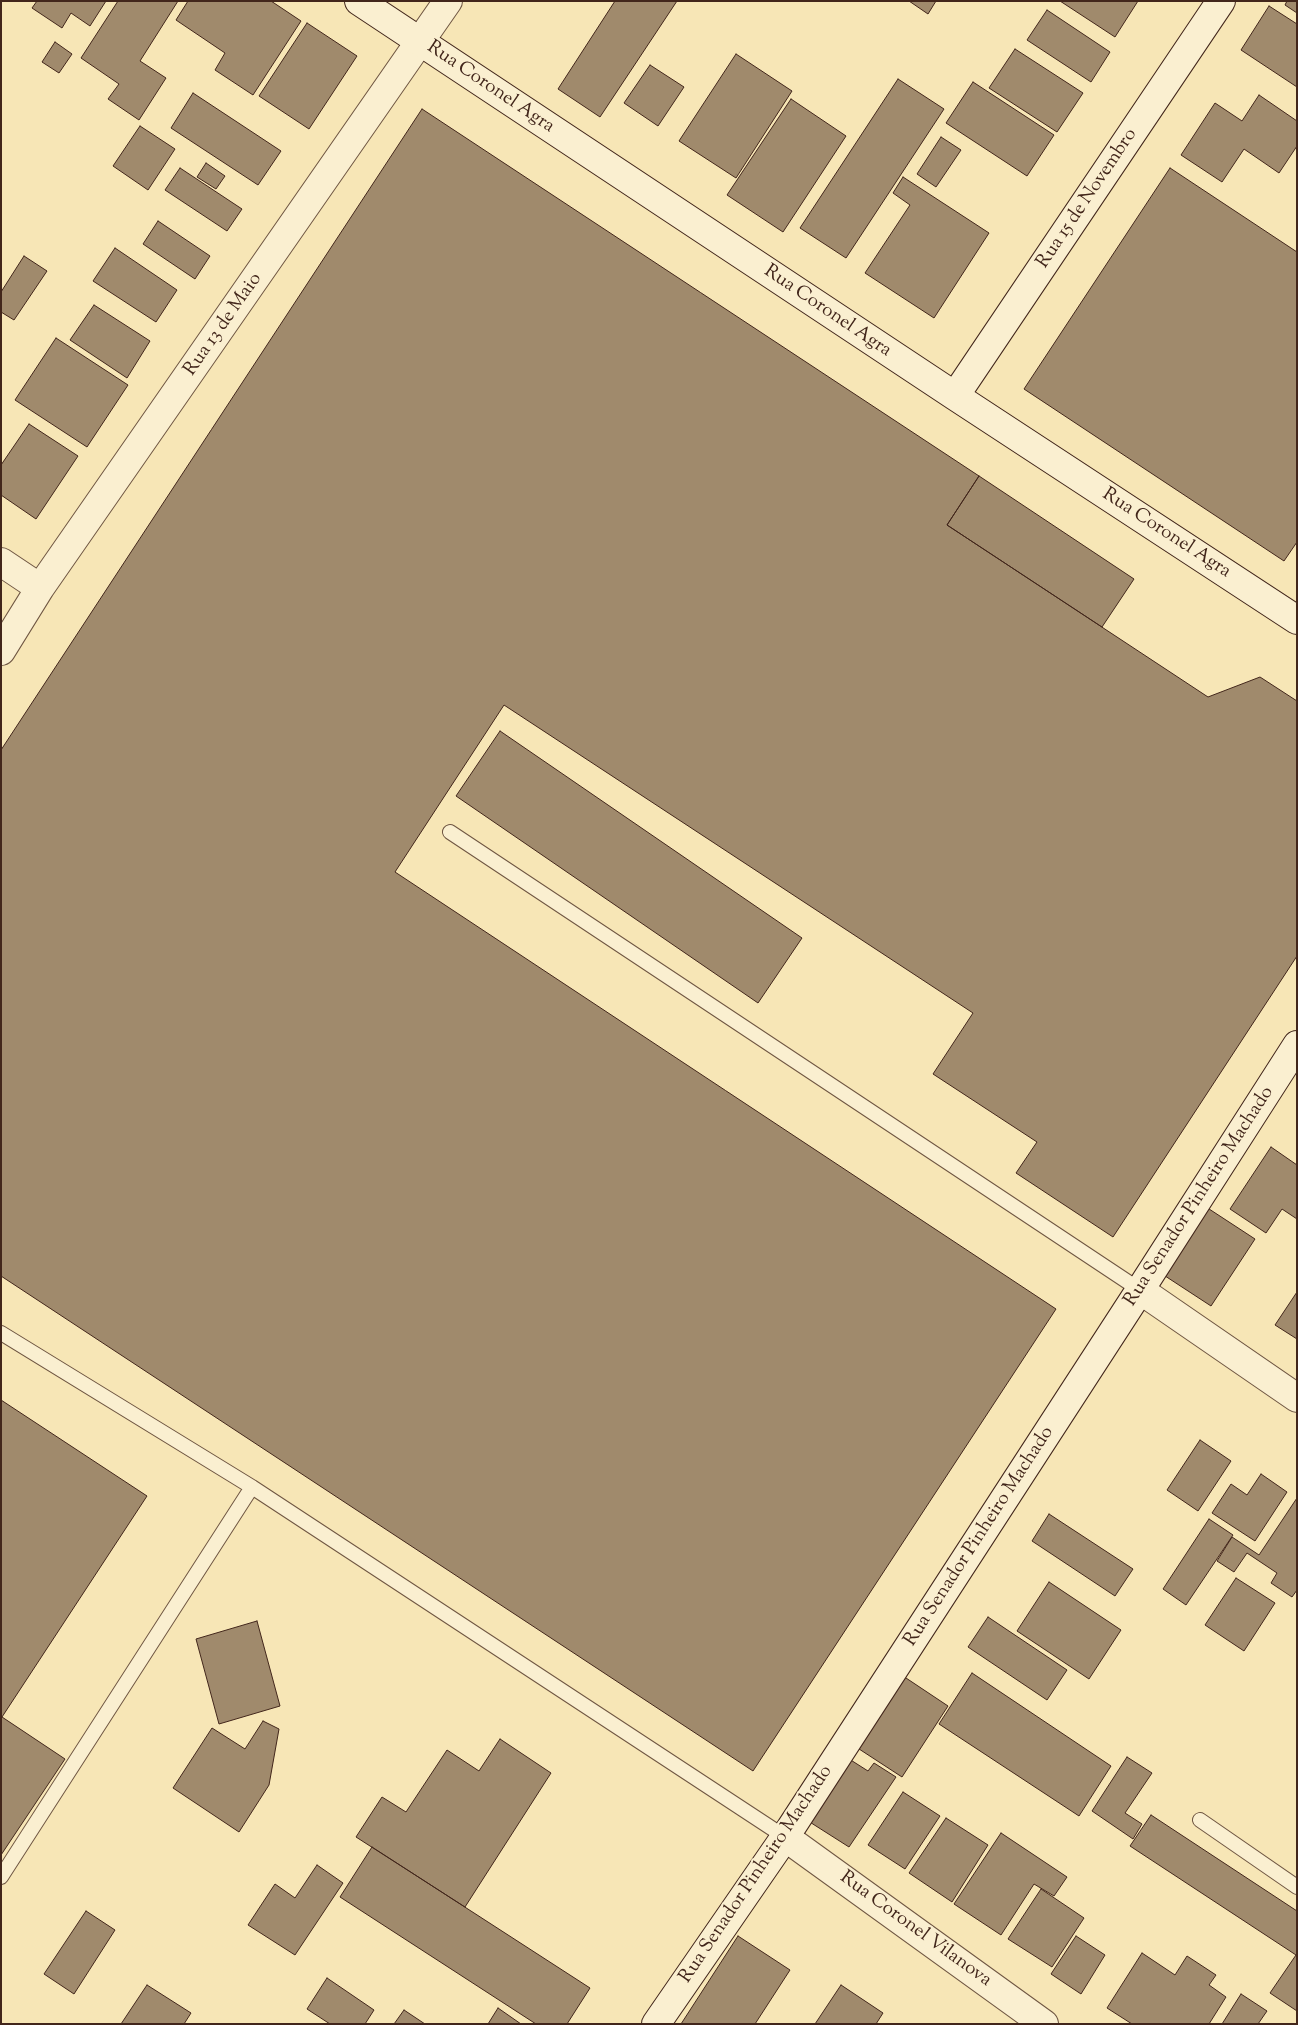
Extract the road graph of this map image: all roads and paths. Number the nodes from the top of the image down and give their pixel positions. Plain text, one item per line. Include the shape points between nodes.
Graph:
1 (359, 1) edge
2 (448, 1) edge
3 (1221, 1) edge
4 (421, 43) junction
5 (954, 396) junction
6 (1, 562) edge
7 (40, 588) junction
8 (1297, 620) edge
9 (1, 651) edge
10 (450, 832) dead end
11 (1297, 1045) edge
12 (1140, 1290) junction
13 (1, 1333) edge
14 (1297, 1398) edge
15 (252, 1487) junction
16 (1200, 1820) dead end
17 (785, 1837) junction
18 (1, 1877) edge
19 (1297, 1887) edge
20 (656, 2024) edge
21 (1044, 2024) edge

1 - 4 street, Rua Coronel Agra
2 - 4 street, Rua 13 de Maio
3 - 5 street, Rua 15 de Novembro
4 - 5 street, Rua Coronel Agra
4 - 7 street, Rua 13 de Maio
5 - 8 street, Rua Coronel Agra
6 - 7 street
7 - 9 street, Rua 13 de Maio
10 - 12 lane
11 - 12 street, Rua Senador Pinheiro Machado
12 - 14 street
12 - 17 street, Rua Senador Pinheiro Machado
13 - 15 lane
15 - 17 lane
15 - 18 lane
16 - 19 lane
17 - 20 street, Rua Senador Pinheiro Machado
17 - 21 street, Rua Coronel Vilanova

